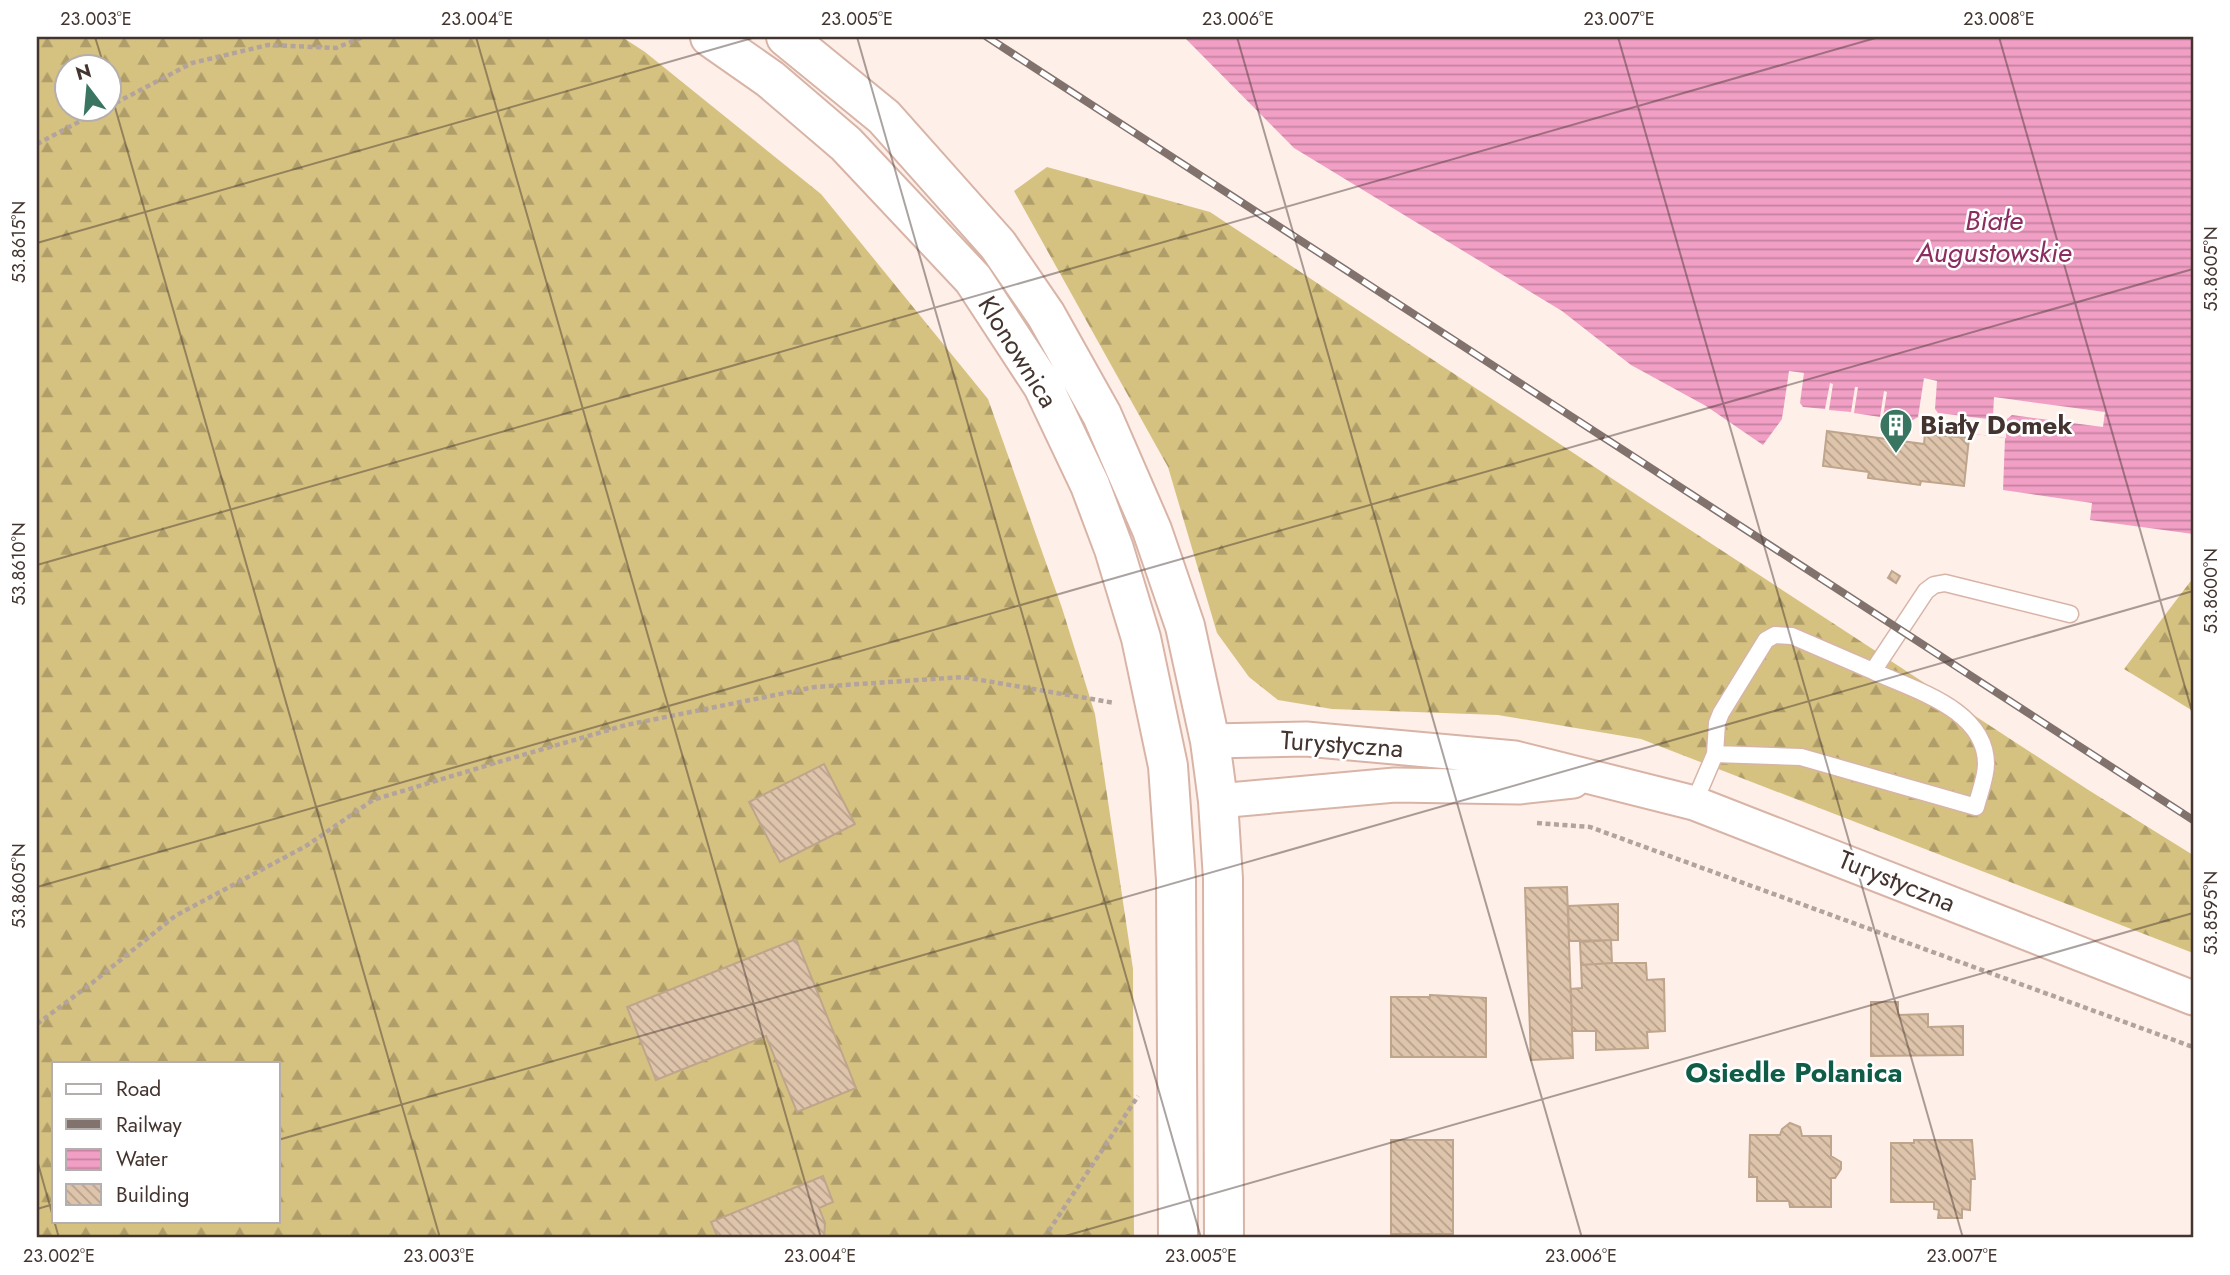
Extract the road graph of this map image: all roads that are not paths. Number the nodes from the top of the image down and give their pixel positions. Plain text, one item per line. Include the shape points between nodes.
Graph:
1 (710, 37) edge
2 (786, 37) edge
3 (2070, 614) dead end
4 (1873, 671) junction
5 (1210, 741) junction
6 (1715, 754) junction
7 (1168, 766) junction
8 (1597, 778) junction
9 (1218, 801) junction
10 (1694, 803) junction
11 (2193, 999) edge
12 (1178, 1238) edge
13 (1224, 1238) edge

1 - 7 main road, Klonownica via 770,79 855,154 972,279 1043,386 1114,548 1141,638
2 - 5 main road, Klonownica via 884,117 998,245 1046,315 1102,415 1152,530 1185,626
3 - 4 lane via 1945,583 1934,585
4 - 6 lane via 1792,636 1775,635 1766,640 1721,713
4 - 6 lane via 1939,701 1977,732 1986,766 1976,807 1801,757
5 - 7 main road
5 - 8 street, Turystyczna via 1306,739 1515,758
5 - 9 main road, Klonownica
6 - 10 lane
7 - 9 main road
7 - 12 main road, Klonownica via 1176,880
8 - 9 street, Turystyczna via 1519,787 1395,785
8 - 10 street, Turystyczna
9 - 13 main road, Klonownica via 1223,879
10 - 11 street, Turystyczna

